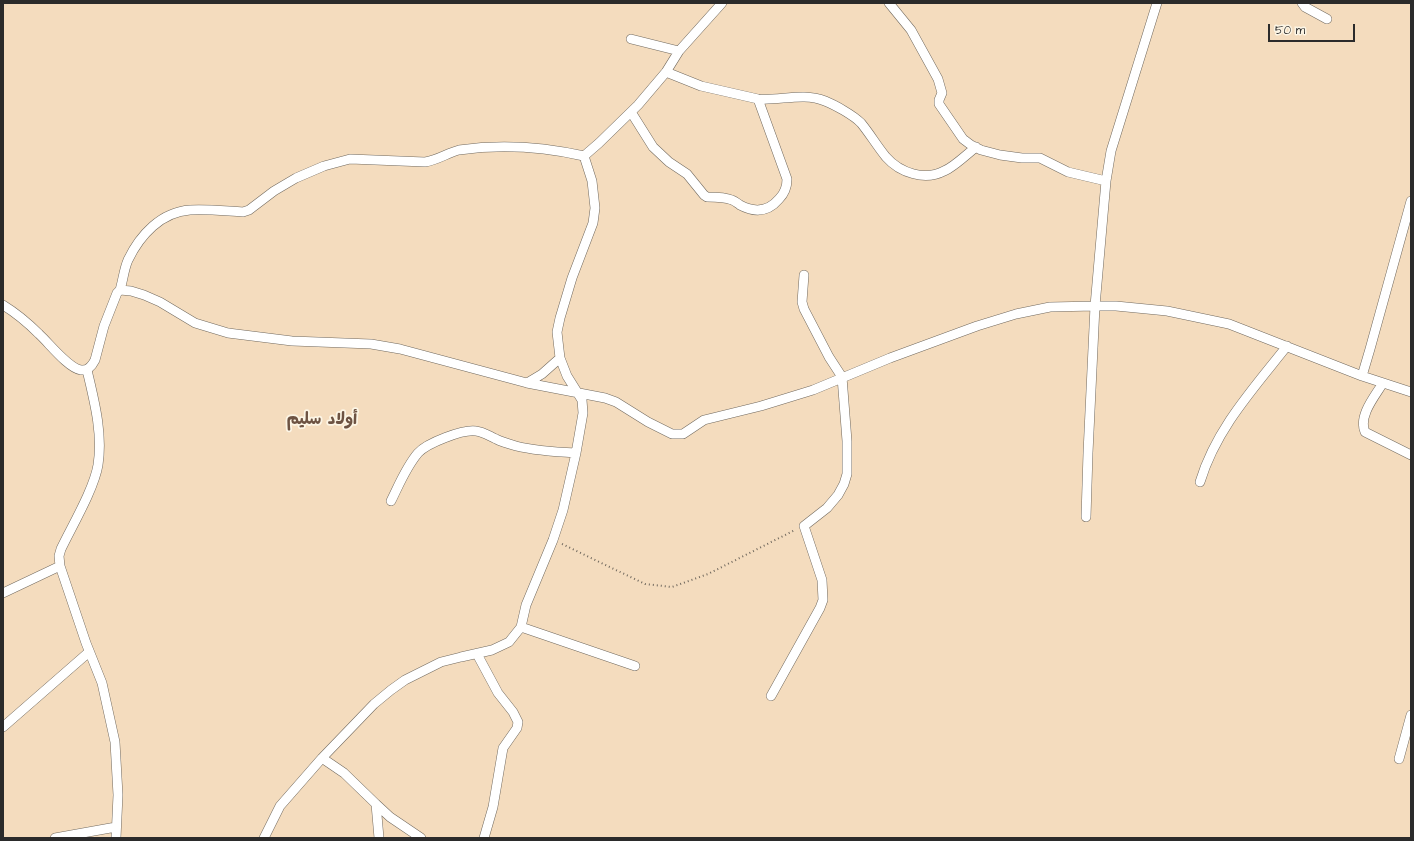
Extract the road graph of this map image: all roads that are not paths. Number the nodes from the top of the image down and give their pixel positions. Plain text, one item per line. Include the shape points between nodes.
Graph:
1 (722, 3) edge
2 (889, 3) edge
3 (1157, 3) edge
4 (1302, 3) edge
5 (1327, 19) dead end
6 (631, 39) dead end
7 (679, 51) junction
8 (666, 72) junction
9 (758, 99) junction
10 (631, 112) junction
11 (976, 148) junction
12 (584, 156) junction
13 (1106, 181) junction
14 (1411, 200) edge
15 (804, 275) dead end
16 (120, 290) junction
17 (3, 305) edge
18 (1095, 306) junction
19 (1287, 346) junction
20 (560, 358) junction
21 (88, 370) junction
22 (1362, 376) junction
23 (842, 377) junction
24 (527, 383) junction
25 (1383, 383) junction
26 (1411, 392) edge
27 (578, 393) junction
28 (576, 453) junction
29 (1411, 455) edge
30 (1200, 482) dead end
31 (391, 501) dead end
32 (1086, 518) dead end
33 (60, 566) junction
34 (3, 593) edge
35 (521, 628) junction
36 (89, 652) junction
37 (477, 654) junction
38 (635, 666) dead end
39 (771, 696) dead end
40 (1411, 715) edge
41 (3, 727) edge
42 (322, 758) junction
43 (1399, 759) dead end
44 (376, 804) junction
45 (116, 827) junction
46 (55, 838) edge
47 (116, 838) edge
48 (264, 838) edge
49 (379, 838) edge
50 (420, 838) edge
51 (484, 838) edge

1 - 7 street
2 - 11 street via 911,30 938,80 942,90 939,104 963,139
3 - 13 street via 1111,151
4 - 5 street
6 - 7 street
7 - 8 street
8 - 9 street via 701,86
8 - 10 street
9 - 10 street via 787,179 785,191 773,205 760,210 741,205 734,200 704,195 687,174 669,162 654,147
9 - 11 street via 805,97 824,100 859,122 887,159 919,176 944,171
10 - 12 street
11 - 13 street via 996,155 1040,158 1068,172
12 - 16 street via 560,151 486,146 456,151 434,161 350,159 324,166 296,178 249,210 189,210 169,216 155,224 137,244 128,261
12 - 20 street via 592,181 595,208 593,223 560,318 557,332
13 - 18 street
14 - 22 street
15 - 23 street via 804,309
16 - 21 street via 104,326 95,360
16 - 24 street via 144,295 195,323 228,333 292,342 371,344
17 - 21 street via 76,369
18 - 19 street via 1140,308 1188,315 1229,324
18 - 23 street via 1050,308 1016,314
18 - 32 street
19 - 22 street
19 - 30 street via 1230,420 1214,446
20 - 24 street
20 - 27 street via 567,376
21 - 33 street via 98,422 98,465 91,487 61,549
22 - 25 street
23 - 27 street via 813,390 704,420 683,434 672,434 616,402
23 - 39 street via 847,474 838,495 804,528 822,580 823,600
24 - 27 street
25 - 26 street
25 - 29 street via 1367,409 1363,427 1365,432
27 - 28 street via 584,407
28 - 31 street via 550,452 518,446 497,440 483,432 464,432 428,445 418,453
28 - 35 street via 563,510 526,605
33 - 34 street
33 - 36 street
35 - 37 street via 510,642
35 - 38 street
36 - 41 street
36 - 45 street via 102,683 115,742 118,796
37 - 42 street via 441,662 405,680 374,704
37 - 51 street via 498,693 518,722 518,728 503,748 494,807
40 - 43 street
42 - 44 street via 344,773
42 - 48 street via 280,806
44 - 49 street
44 - 50 street
45 - 46 street
45 - 47 street

